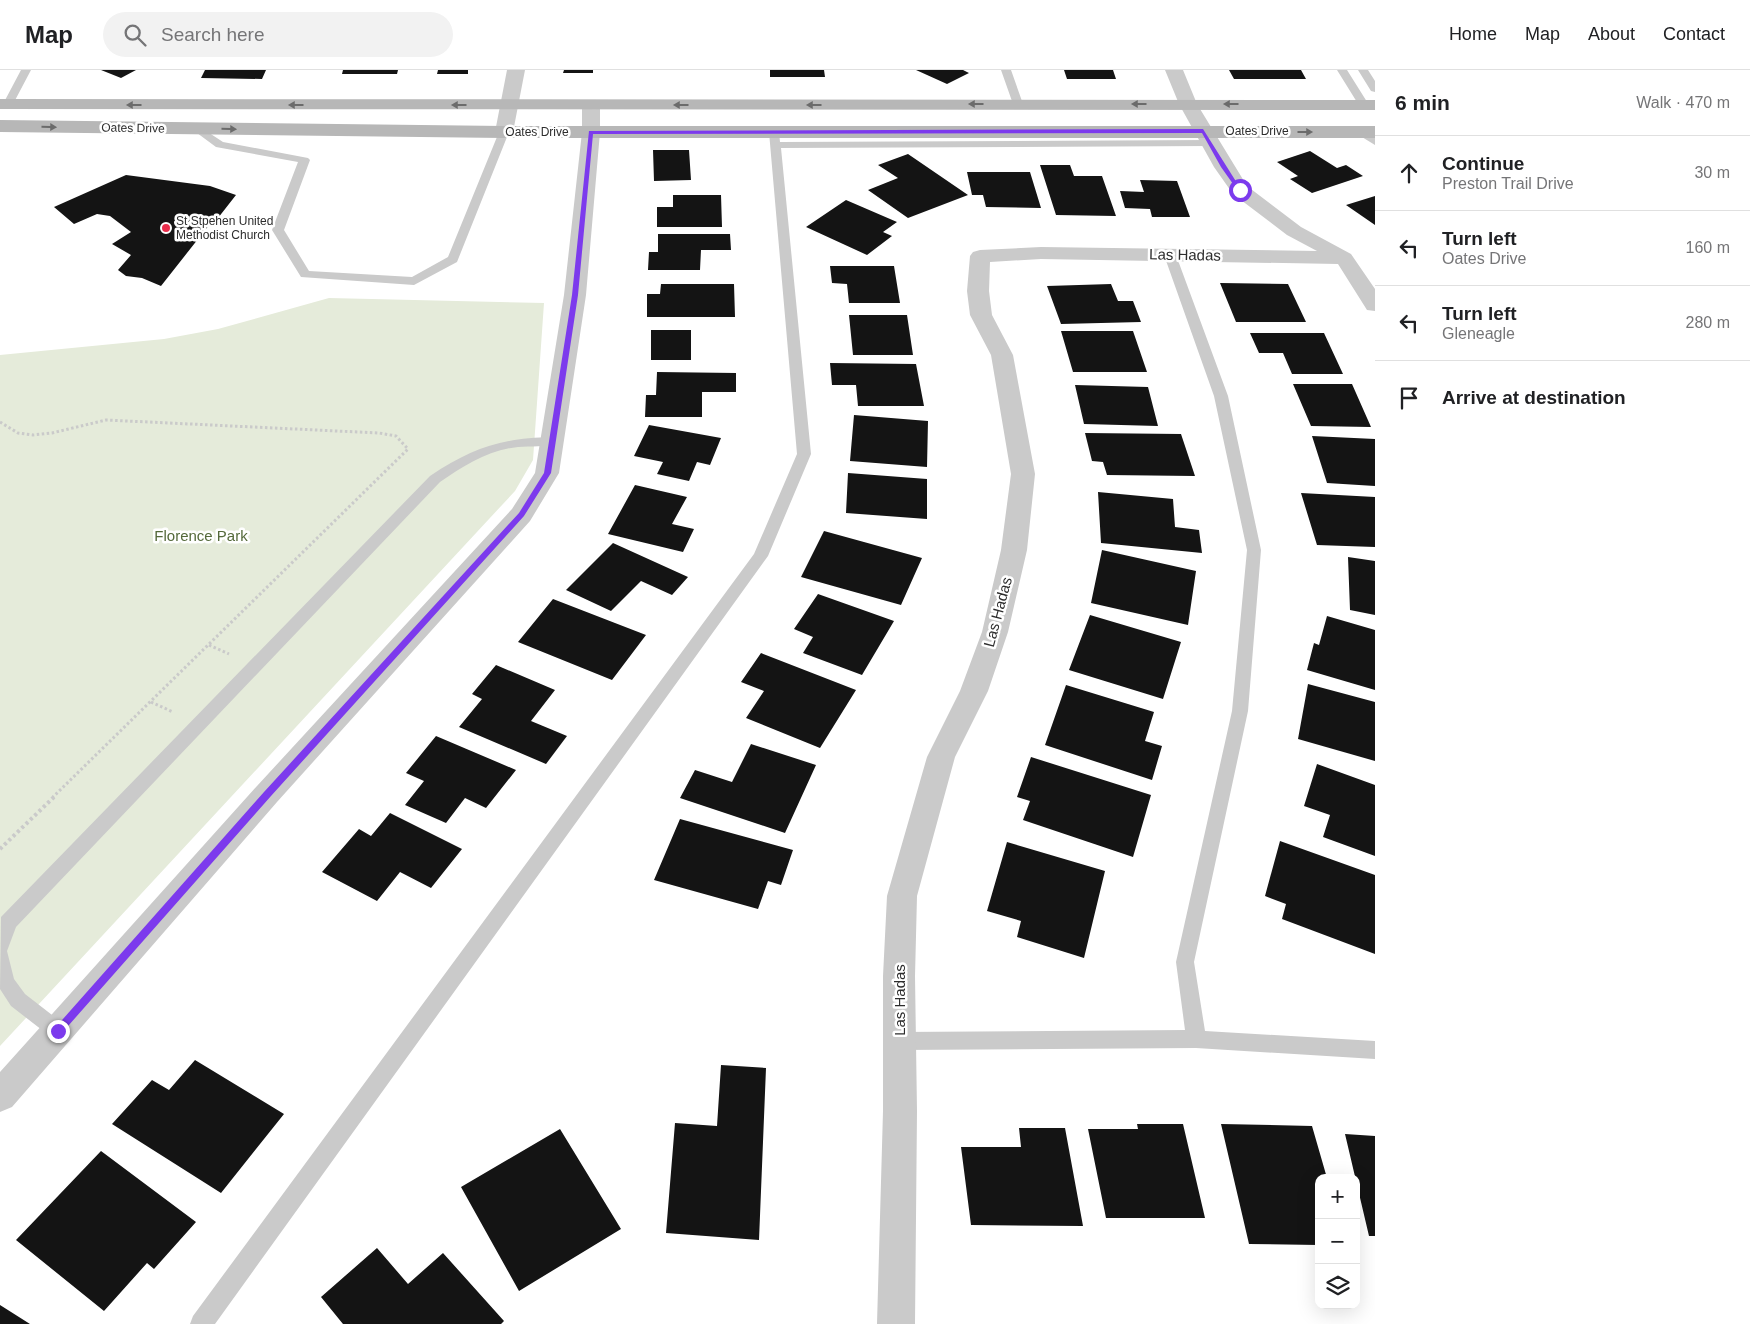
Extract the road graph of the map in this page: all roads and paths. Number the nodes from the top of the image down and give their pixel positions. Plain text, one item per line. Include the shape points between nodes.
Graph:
1 (26, 70) edge
2 (516, 70) edge
3 (1006, 70) edge
4 (1174, 70) edge
5 (1342, 70) edge
6 (1369, 76) edge
7 (1375, 90) edge
8 (4, 104) edge
9 (1018, 104) junction
10 (1188, 104) junction
11 (508, 105) junction
12 (591, 105) junction
13 (1369, 105) edge
14 (0, 126) edge
15 (197, 128) junction
16 (504, 132) junction
17 (591, 132) junction
18 (1370, 135) edge
19 (1207, 137) junction
20 (774, 138) junction
21 (1170, 255) junction
22 (1344, 258) junction
23 (1375, 305) edge
24 (0, 422) edge
25 (552, 441) junction
26 (209, 645) junction
27 (225, 661) dead end
28 (151, 702) junction
29 (179, 706) dead end
30 (0, 849) edge
31 (0, 947) edge
32 (0, 955) edge
33 (58, 1031) junction
34 (1196, 1039) junction
35 (900, 1041) junction
36 (1375, 1050) edge
37 (0, 1096) edge
38 (201, 1324) edge
39 (896, 1324) edge

1 - 8 lane
2 - 11 street
3 - 9 lane
4 - 10 street
5 - 13 lane
6 - 7 lane
11 -> 8 main road, Oates Drive
10 -> 9 main road, Oates Drive
9 -> 12 main road, Oates Drive
13 -> 10 main road, Oates Drive
10 - 19 street
11 - 12 main road, Oates Drive
11 - 16 street
12 - 17 street
14 -> 15 main road, Oates Drive
15 -> 16 main road, Oates Drive
15 - 16 lane via 220,145 304,160 278,230 305,274 414,281 454,259
16 - 17 main road, Oates Drive
17 - 20 main road, Oates Drive
17 - 25 street via 575,295
19 -> 18 main road, Oates Drive
19 - 20 main road, Oates Drive
19 - 22 street via 1240,190 1294,231
20 - 38 lane via 804,454 761,556
21 - 22 street, Las Hadas
21 - 34 lane via 1222,396 1254,550 1240,711 1185,962
21 - 35 street, Las Hadas via 1041,253 980,256 978,291 981,315 1002,355 1022,474 1014,550 995,632 974,691 941,758 902,896
22 - 23 street
24 - 26 path via 18,433 33,435 106,420 389,434 406,443 408,449 400,459
25 - 31 lane via 517,441 489,447 465,458 436,479 8,923
25 - 33 street via 547,473 522,514
26 - 27 path via 231,655
26 - 28 path
28 - 29 path via 173,713
28 - 30 path
32 - 33 lane via 1,972 11,994
33 - 37 street
34 - 35 lane
34 - 36 lane
35 - 39 street, Las Hadas

